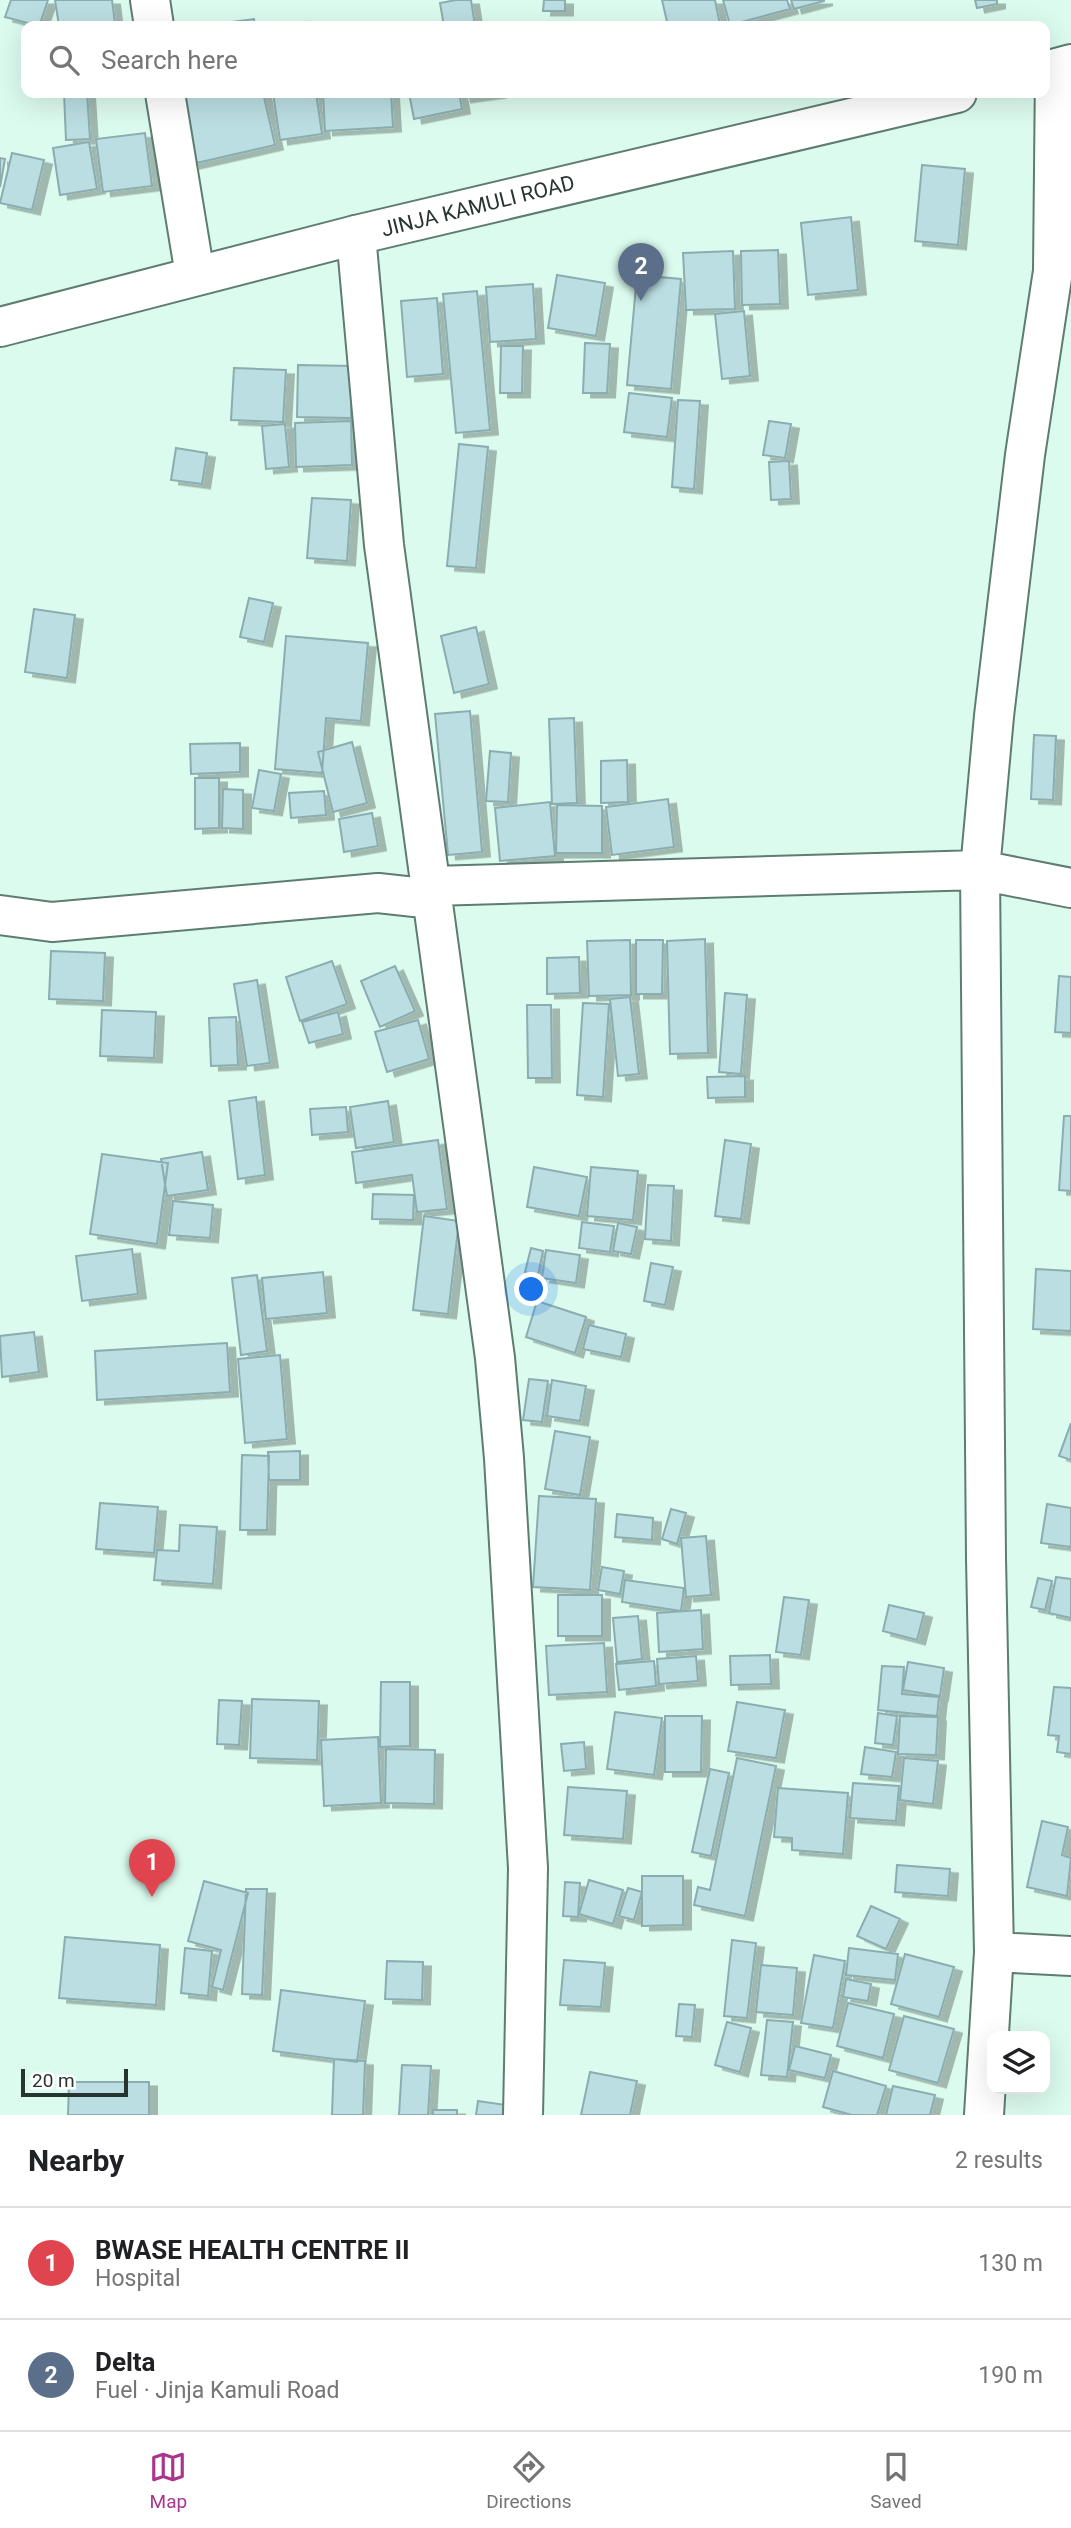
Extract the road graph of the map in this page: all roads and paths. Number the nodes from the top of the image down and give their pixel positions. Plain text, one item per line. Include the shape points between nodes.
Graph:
1 (150, 0) edge
2 (153, 21) edge
3 (1057, 68) edge
4 (166, 98) edge
5 (936, 98) edge
6 (356, 235) junction
7 (195, 275) junction
8 (0, 327) edge
9 (981, 870) junction
10 (1071, 888) edge
11 (432, 893) junction
12 (0, 915) edge
13 (994, 1952) junction
14 (1071, 1956) edge
15 (523, 2115) edge
16 (984, 2115) edge

1 - 2 street
3 - 9 street via 1053,271 1025,455
4 - 7 street
5 - 6 street, JINJA KAMULI ROAD
6 - 7 street, JINJA KAMULI ROAD
6 - 11 street via 384,545
7 - 8 street, JINJA KAMULI ROAD
9 - 10 street
9 - 11 street
9 - 13 street
11 - 12 street via 378,893 52,922
11 - 15 street via 495,1358 504,1458 528,1868
13 - 14 street
13 - 16 street

